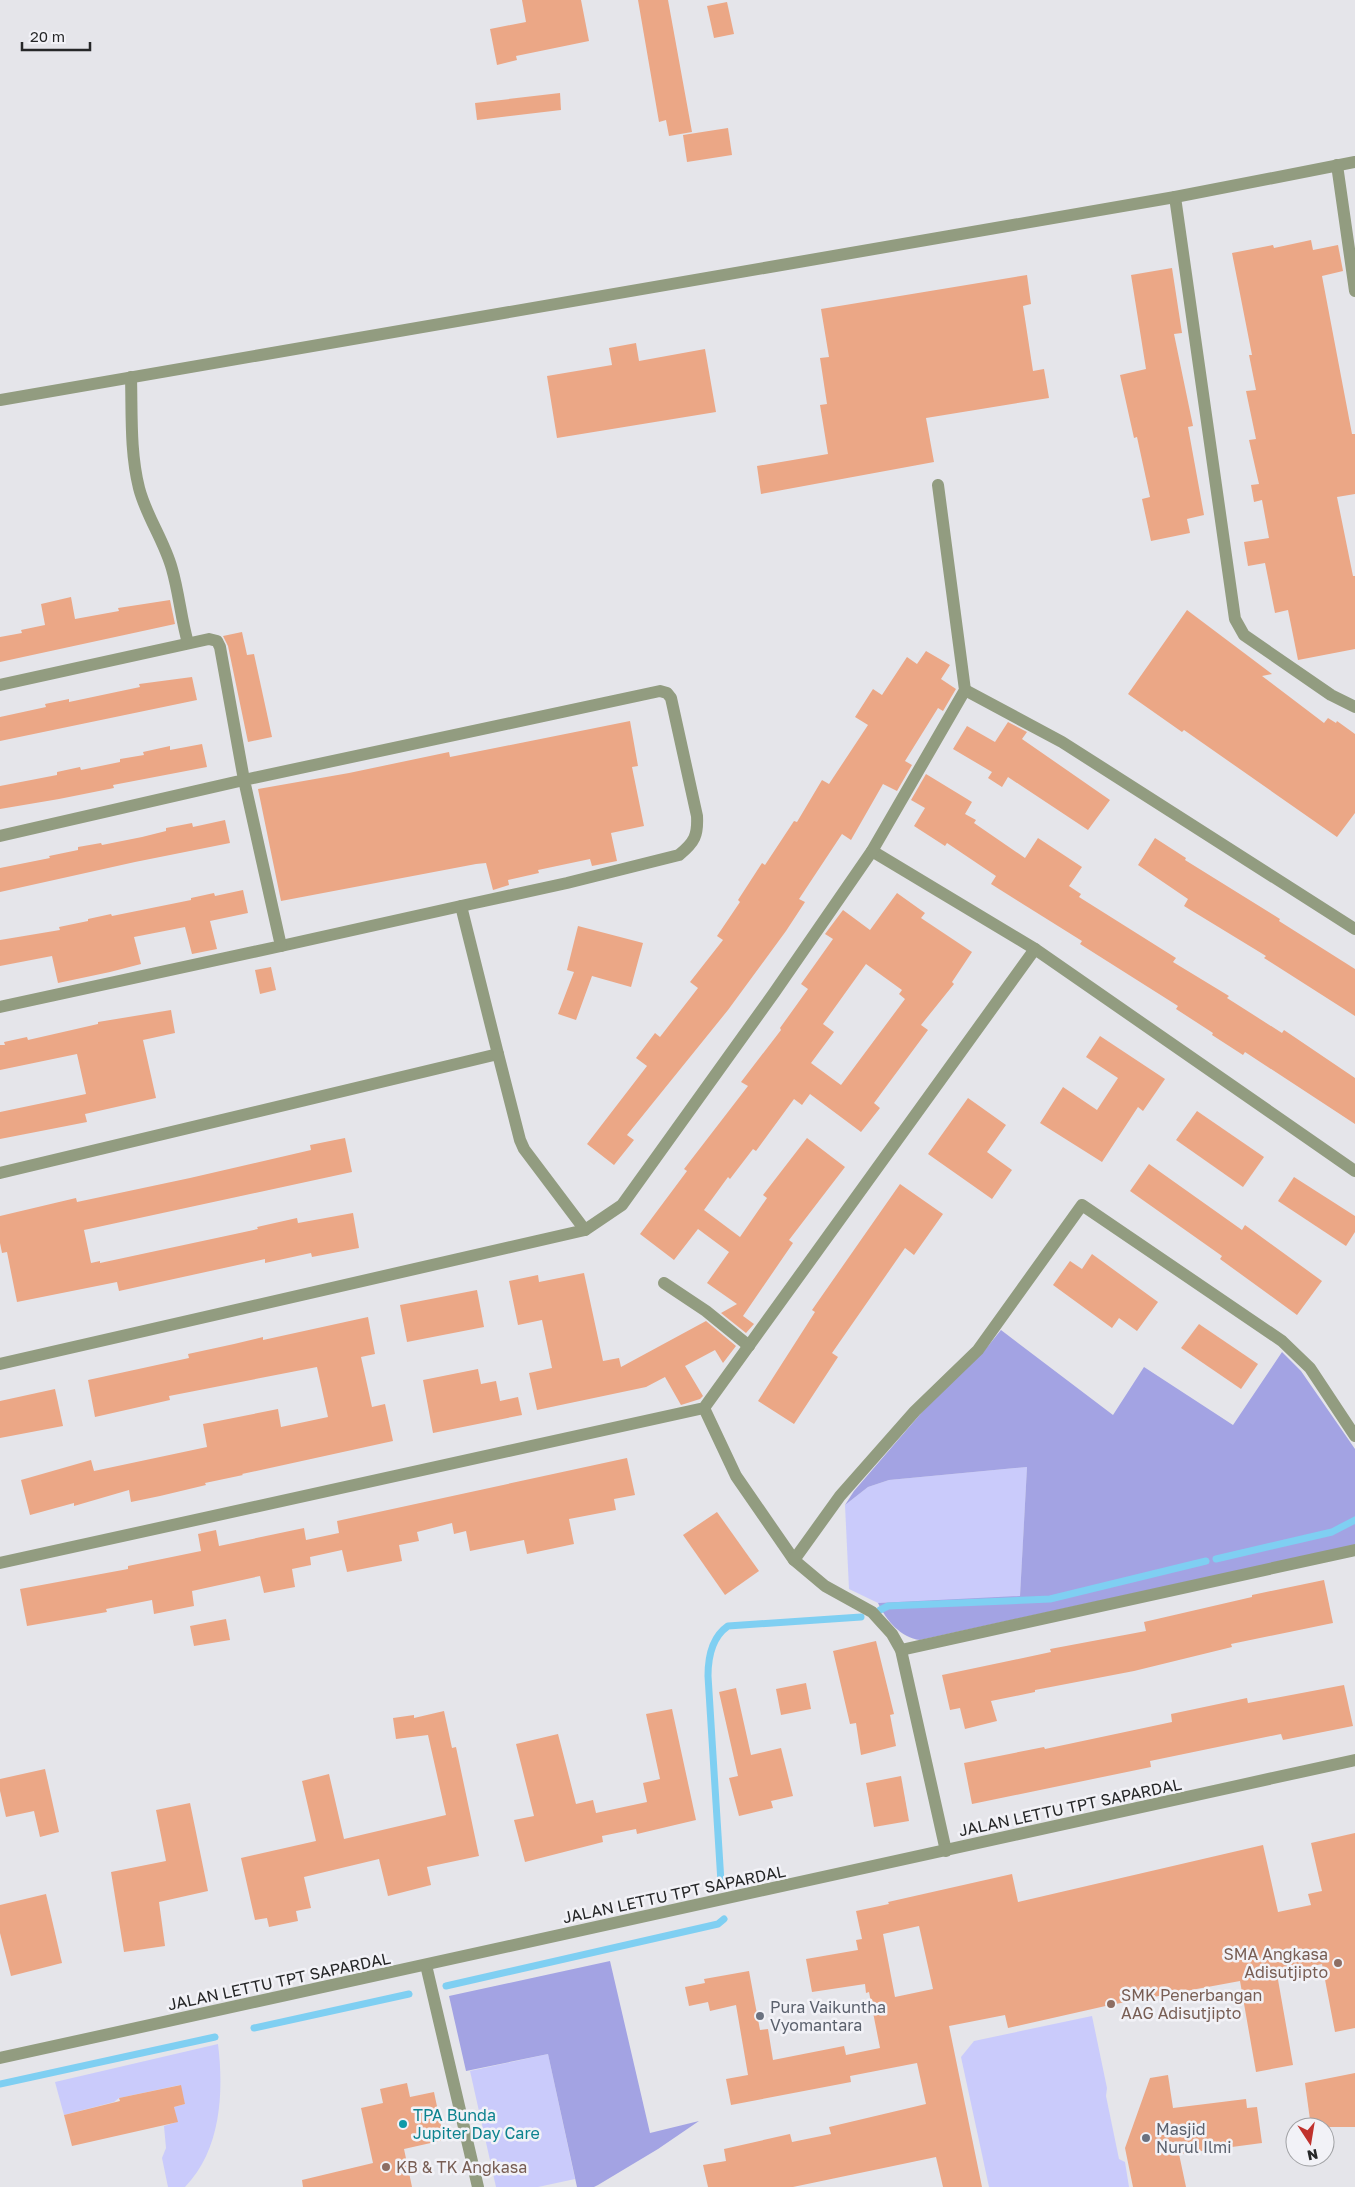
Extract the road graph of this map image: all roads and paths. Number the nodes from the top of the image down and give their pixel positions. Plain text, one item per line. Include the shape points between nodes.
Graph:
1 (1355, 162) edge
2 (1337, 165) junction
3 (1175, 197) junction
4 (1355, 291) edge
5 (131, 377) junction
6 (0, 400) edge
7 (938, 485) dead end
8 (188, 643) junction
9 (0, 685) edge
10 (965, 690) junction
11 (1355, 707) edge
12 (244, 780) junction
13 (0, 836) edge
14 (872, 851) junction
15 (461, 906) junction
16 (1355, 929) edge
17 (282, 946) junction
18 (1035, 949) junction
19 (0, 1007) edge
20 (498, 1054) junction
21 (1355, 1171) edge
22 (0, 1173) edge
23 (585, 1230) junction
24 (664, 1283) dead end
25 (749, 1346) junction
26 (0, 1364) edge
27 (704, 1408) junction
28 (1355, 1436) edge
29 (1355, 1550) edge
30 (794, 1560) junction
31 (0, 1563) edge
32 (901, 1650) junction
33 (1355, 1760) edge
34 (946, 1851) junction
35 (426, 1965) junction
36 (0, 2058) edge
37 (478, 2187) edge

1 - 2 street
2 - 3 street
2 - 4 street
3 - 5 street
3 - 11 street via 1235,619 1244,635 1332,696
5 - 6 street
5 - 8 street via 137,480 145,508 172,568
7 - 10 street
8 - 9 street
8 - 12 street via 210,639 217,641 220,647
10 - 14 street
10 - 16 street via 1062,742
12 - 13 street
12 - 15 street via 660,691 667,693 671,698 697,816 698,833 688,847 679,854
12 - 17 street
14 - 18 street
14 - 23 street via 622,1205
15 - 17 street
15 - 20 street
17 - 19 street
18 - 21 street
18 - 25 street
20 - 22 street
20 - 23 street via 524,1149
23 - 26 street
24 - 25 street via 706,1311
25 - 27 street
27 - 30 street via 736,1476
27 - 31 street
28 - 30 street via 1310,1368 1282,1341 1082,1205 978,1350 916,1411 840,1496
29 - 32 street
30 - 32 street via 826,1586 872,1612 892,1634
32 - 34 street
33 - 34 street, JALAN LETTU TPT SAPARDAL
34 - 35 street, JALAN LETTU TPT SAPARDAL
35 - 36 street, JALAN LETTU TPT SAPARDAL
35 - 37 street

